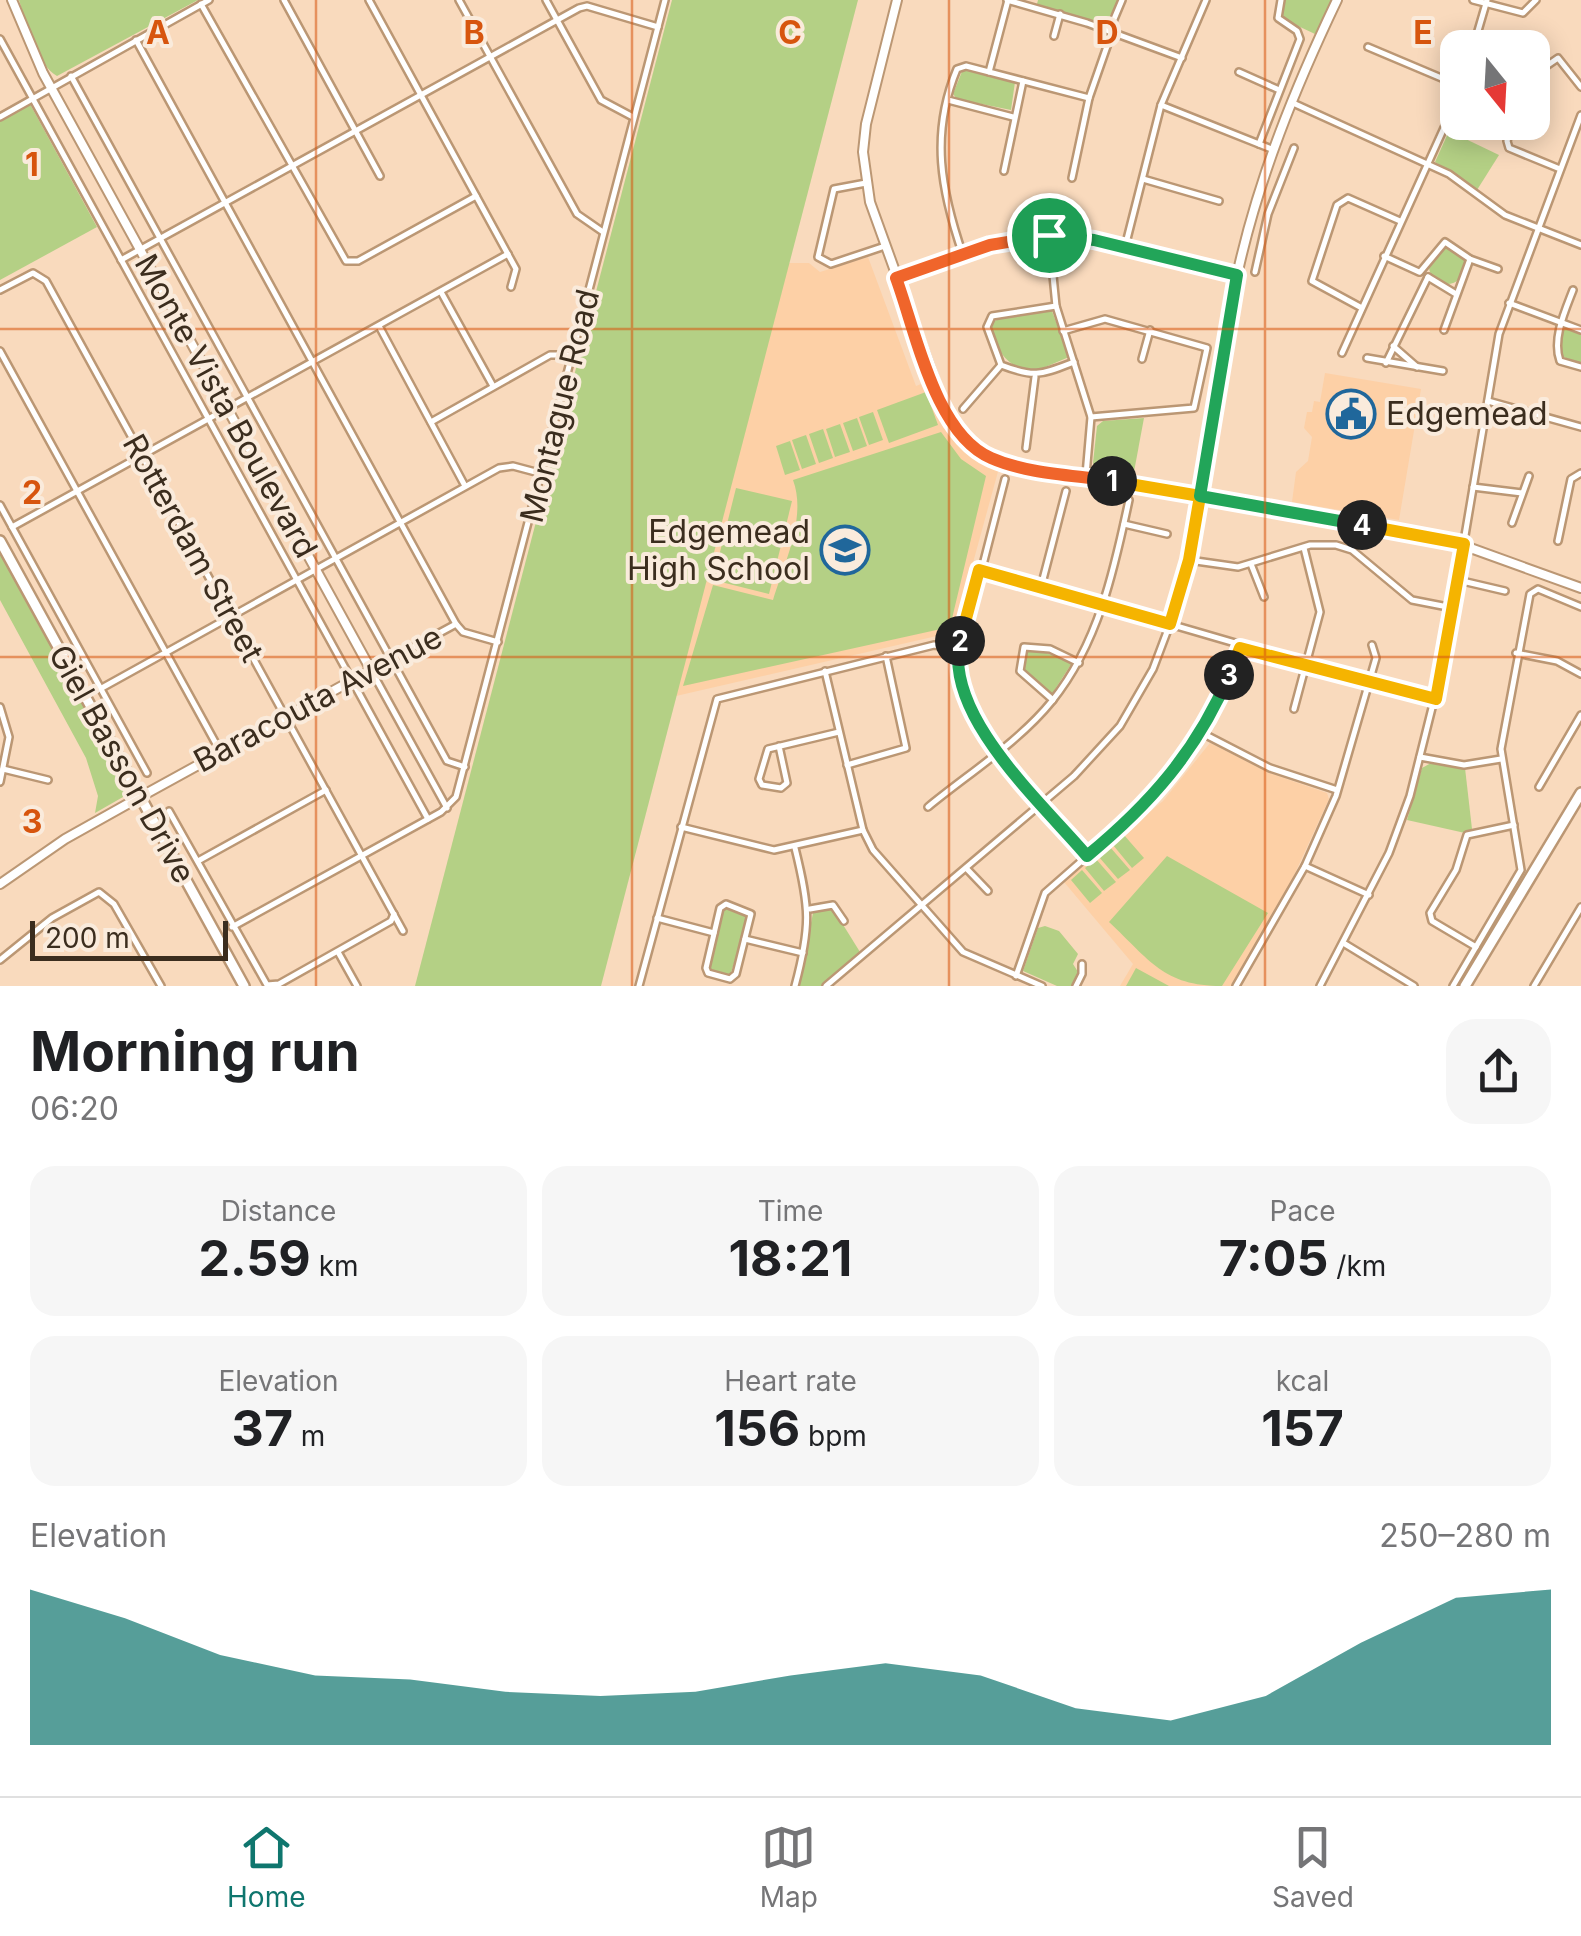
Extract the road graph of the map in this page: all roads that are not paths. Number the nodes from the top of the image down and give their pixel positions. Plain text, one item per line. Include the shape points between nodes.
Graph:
1 (12, 0) edge
2 (209, 0) edge
3 (284, 0) edge
4 (369, 0) edge
5 (459, 0) edge
6 (546, 0) edge
7 (665, 0) edge
8 (897, 0) edge
9 (1008, 0) edge
10 (1122, 0) edge
11 (1206, 0) edge
12 (1280, 0) edge
13 (1336, 0) edge
14 (1473, 0) edge
15 (1536, 0) edge
16 (1487, 2) edge
17 (588, 3) edge
18 (201, 4) junction
19 (1060, 14) junction
20 (556, 19) junction
21 (658, 26) junction
22 (1478, 30) edge
23 (1110, 31) junction
24 (1054, 36) dead end
25 (0, 39) edge
26 (136, 40) junction
27 (1368, 47) dead end
28 (491, 58) junction
29 (1182, 58) junction
30 (1550, 64) edge
31 (989, 72) junction
32 (1239, 72) dead end
33 (71, 76) junction
34 (1440, 77) edge
35 (1023, 80) junction
36 (1581, 86) edge
37 (51, 87) junction
38 (1277, 89) junction
39 (421, 96) junction
40 (32, 98) junction
41 (1089, 98) junction
42 (948, 100) junction
43 (1290, 101) junction
44 (1161, 105) junction
45 (1581, 115) edge
46 (0, 117) edge
47 (633, 117) junction
48 (1013, 117) junction
49 (355, 132) junction
50 (1440, 135) edge
51 (1508, 140) edge
52 (1259, 144) junction
53 (1294, 148) dead end
54 (1274, 150) junction
55 (1426, 164) junction
56 (290, 168) junction
57 (1560, 169) junction
58 (1004, 171) dead end
59 (380, 176) dead end
60 (1072, 178) dead end
61 (1142, 179) junction
62 (866, 182) junction
63 (476, 196) junction
64 (1220, 201) dead end
65 (226, 202) junction
66 (1254, 209) junction
67 (1268, 214) junction
68 (1400, 221) junction
69 (1538, 228) junction
70 (604, 232) junction
71 (1049, 235) junction
72 (160, 238) junction
73 (1581, 245) edge
74 (885, 246) junction
75 (1126, 247) junction
76 (140, 250) junction
77 (508, 254) junction
78 (963, 255) junction
79 (1384, 256) junction
80 (1470, 259) junction
81 (121, 260) junction
82 (1498, 269) dead end
83 (1255, 272) dead end
84 (1420, 272) junction
85 (1237, 275) junction
86 (1428, 277) junction
87 (896, 278) junction
88 (510, 287) dead end
89 (0, 290) edge
90 (1573, 290) dead end
91 (441, 292) junction
92 (1456, 294) junction
93 (1509, 302) junction
94 (1056, 306) junction
95 (1361, 308) junction
96 (1560, 322) junction
97 (379, 326) junction
98 (1150, 330) junction
99 (1444, 330) dead end
100 (1581, 330) edge
101 (1063, 331) junction
102 (1394, 346) junction
103 (0, 350) edge
104 (1342, 353) dead end
105 (572, 355) junction
106 (1142, 358) dead end
107 (1366, 358) dead end
108 (314, 361) junction
109 (1074, 362) junction
110 (1386, 363) junction
111 (1001, 364) junction
112 (1581, 367) edge
113 (1418, 368) junction
114 (1444, 371) dead end
115 (1036, 376) junction
116 (493, 386) junction
117 (247, 398) junction
118 (1488, 401) junction
119 (228, 408) junction
120 (963, 409) dead end
121 (1092, 417) junction
122 (208, 419) junction
123 (431, 422) junction
124 (1581, 427) edge
125 (1026, 448) dead end
126 (142, 456) junction
127 (1581, 472) edge
128 (543, 474) junction
129 (1529, 476) dead end
130 (1086, 477) junction
131 (1005, 479) dead end
132 (466, 486) junction
133 (1473, 486) junction
134 (77, 491) junction
135 (1066, 491) dead end
136 (1522, 493) junction
137 (1200, 496) junction
138 (1129, 500) dead end
139 (0, 505) edge
140 (401, 523) junction
141 (1512, 523) dead end
142 (1124, 524) junction
143 (12, 527) junction
144 (1167, 534) dead end
145 (0, 541) edge
146 (1558, 541) dead end
147 (1464, 544) junction
148 (1304, 548) junction
149 (335, 558) junction
150 (1189, 560) junction
151 (1251, 564) junction
152 (316, 569) junction
153 (979, 570) junction
154 (296, 579) junction
155 (1458, 580) junction
156 (1041, 587) junction
157 (1581, 588) edge
158 (1505, 592) dead end
159 (1264, 596) dead end
160 (1103, 603) junction
161 (1581, 607) edge
162 (1453, 608) junction
163 (230, 616) junction
164 (456, 624) junction
165 (1170, 624) junction
166 (498, 642) junction
167 (1372, 645) dead end
168 (958, 648) junction
169 (1240, 648) junction
170 (165, 652) junction
171 (1516, 652) junction
172 (886, 656) junction
173 (391, 659) junction
174 (1079, 663) junction
175 (1308, 666) junction
176 (370, 670) junction
177 (825, 671) junction
178 (1581, 674) edge
179 (352, 681) junction
180 (1368, 681) junction
181 (100, 689) junction
182 (1436, 699) junction
183 (1053, 700) junction
184 (0, 707) edge
185 (1294, 709) dead end
186 (1581, 715) edge
187 (286, 717) junction
188 (840, 732) junction
189 (1202, 732) junction
190 (779, 746) junction
191 (998, 750) junction
192 (220, 753) junction
193 (1420, 757) junction
194 (1502, 759) junction
195 (847, 766) junction
196 (465, 767) junction
197 (4, 769) junction
198 (147, 773) dead end
199 (48, 780) dead end
200 (0, 782) edge
201 (1539, 787) dead end
202 (326, 790) junction
203 (1338, 790) junction
204 (1581, 793) edge
205 (140, 797) junction
206 (1042, 803) junction
207 (447, 808) junction
208 (928, 808) dead end
209 (169, 811) dead end
210 (428, 819) junction
211 (1514, 825) junction
212 (680, 827) junction
213 (863, 830) junction
214 (796, 848) junction
215 (362, 855) junction
216 (1087, 856) junction
217 (197, 862) junction
218 (1305, 866) junction
219 (966, 868) junction
220 (0, 884) edge
221 (988, 891) dead end
222 (1368, 895) junction
223 (920, 907) junction
224 (1581, 907) edge
225 (810, 909) junction
226 (394, 914) junction
227 (657, 918) junction
228 (844, 921) dead end
229 (232, 927) junction
230 (403, 931) dead end
231 (714, 933) junction
232 (745, 939) junction
233 (1345, 944) junction
234 (1476, 947) junction
235 (338, 952) junction
236 (803, 953) junction
237 (0, 960) edge
238 (1082, 964) dead end
239 (1015, 977) junction
240 (160, 986) edge
241 (244, 986) edge
242 (357, 986) edge
243 (639, 986) edge
244 (795, 986) edge
245 (826, 986) edge
246 (1042, 986) edge
247 (1076, 986) edge
248 (1236, 986) edge
249 (1320, 986) edge
250 (1414, 986) edge
251 (1453, 986) edge
252 (1466, 986) edge
253 (1534, 986) edge

1 - 37 street, Monte Vista Boulevard
2 - 18 street
3 - 49 street
4 - 39 street
5 - 28 street
6 - 20 street
7 - 21 street, Montague Road
8 - 62 street via 866,124
9 - 19 street
9 - 31 street
10 - 23 street
11 - 29 street
12 - 38 street via 1278,18 1300,39
13 - 43 street
14 - 16 street
15 - 16 street via 1524,13
16 - 22 street
17 - 20 street
17 - 21 street
18 - 26 street
18 - 56 street
19 - 23 street
19 - 24 street
20 - 28 street
20 - 47 street via 601,100
21 - 47 street, Montague Road
23 - 29 street
23 - 41 street
25 - 40 street, Monte Vista Boulevard
26 - 33 street
26 - 65 street
27 - 34 street
28 - 39 street
28 - 70 street via 577,214
29 - 44 street
30 - 36 street via 1558,58
31 - 35 street
31 - 42 street via 959,66
32 - 38 street
33 - 37 street
33 - 72 street, Monte Vista Boulevard
35 - 41 street
35 - 48 street
37 - 40 street
37 - 76 street, Monte Vista Boulevard
38 - 52 street
39 - 49 street
39 - 63 street
40 - 46 street
40 - 81 street, Monte Vista Boulevard
41 - 60 street
42 - 48 street
42 - 78 street via 940,182
43 - 54 street
43 - 55 street
44 - 52 street
44 - 61 street
45 - 57 street
47 - 70 street, Montague Road
48 - 58 street
49 - 56 street
49 - 59 street
50 - 55 street
51 - 57 street via 1510,148
52 - 54 street
53 - 67 street
54 - 66 street
55 - 68 street
55 - 69 street via 1505,215
56 - 63 street via 346,261 358,261
56 - 65 street
57 - 69 street
61 - 64 street
61 - 75 street
62 - 74 street
62 - 74 street via 834,189 818,258 830,264
63 - 77 street
65 - 72 street
65 - 108 street
66 - 67 street
66 - 85 street
67 - 83 street
68 - 79 street
68 - 95 street via 1348,198 1336,205 1312,282
69 - 73 street
69 - 93 street
70 - 105 street, Montague Road
71 - 75 street
71 - 78 street
71 - 94 street
72 - 76 street
72 - 117 street, Monte Vista Boulevard
74 - 87 street
75 - 85 street
76 - 81 street
76 - 119 street, Monte Vista Boulevard
77 - 88 street via 516,269
77 - 91 street
78 - 87 street
79 - 84 street
79 - 95 street
80 - 82 street
80 - 84 street via 1442,243
80 - 92 street
81 - 122 street, Monte Vista Boulevard
84 - 86 street
85 - 137 street
86 - 92 street
86 - 102 street
87 - 130 street via 944,410 962,438 998,461
89 - 126 street, Rotterdam Street via 38,272
90 - 96 street
91 - 97 street
91 - 116 street
92 - 99 street
93 - 96 street
93 - 118 street
94 - 101 street
94 - 111 street via 988,319
95 - 104 street
96 - 100 street
96 - 112 street via 1558,360
97 - 108 street
97 - 123 street
98 - 101 street via 1101,319
98 - 106 street
98 - 121 street via 1206,345 1194,408
101 - 109 street
102 - 110 street
102 - 113 street
103 - 134 street
105 - 116 street via 550,356
105 - 128 street, Montague Road
107 - 110 street
108 - 117 street
108 - 140 street
109 - 115 street
109 - 121 street
110 - 113 street
111 - 115 street
111 - 120 street
113 - 114 street
115 - 125 street
116 - 123 street
117 - 119 street
117 - 149 street, Monte Vista Boulevard
118 - 124 street
118 - 133 street
119 - 122 street
119 - 152 street, Monte Vista Boulevard
121 - 130 street
122 - 126 street
122 - 154 street, Monte Vista Boulevard
123 - 132 street
126 - 134 street
126 - 163 street, Rotterdam Street
127 - 146 street via 1571,479
128 - 132 street via 505,466
128 - 166 street, Montague Road
129 - 136 street
130 - 137 street
131 - 153 street
132 - 140 street
133 - 136 street
133 - 147 street
134 - 143 street
134 - 170 street
135 - 156 street
136 - 141 street
137 - 147 street
137 - 150 street
138 - 142 street
139 - 143 street
140 - 149 street
140 - 164 street
142 - 144 street
142 - 160 street
143 - 181 street
145 - 205 main road, Giel Basson Drive
147 - 155 street
147 - 157 street
148 - 151 street
148 - 162 street via 1346,548 1412,600
148 - 175 street via 1320,612
149 - 152 street
149 - 173 street, Monte Vista Boulevard
150 - 151 street
150 - 165 street
151 - 159 street
152 - 154 street
152 - 176 street, Monte Vista Boulevard
153 - 156 street
153 - 168 street
154 - 163 street
154 - 179 street, Monte Vista Boulevard
155 - 158 street
155 - 162 street
156 - 160 street
160 - 165 street
160 - 174 street
161 - 171 street via 1534,590
162 - 182 street
163 - 170 street
163 - 187 street, Rotterdam Street
164 - 166 street, Baracouta Avenue
164 - 173 street, Baracouta Avenue
165 - 169 street
165 - 206 street via 1120,726
166 - 196 street, Montague Road
167 - 180 street via 1376,658
168 - 172 street via 934,645
168 - 191 street via 961,686 976,722
169 - 175 street
169 - 189 street
170 - 181 street
170 - 192 street
171 - 178 street
171 - 194 street
172 - 177 street
172 - 195 street via 906,748
173 - 176 street, Baracouta Avenue
173 - 196 street, Monte Vista Boulevard via 446,761
174 - 183 street
174 - 183 street via 1024,647 1020,671
175 - 180 street
175 - 185 street
176 - 179 street, Baracouta Avenue
176 - 207 street, Monte Vista Boulevard
177 - 188 street
177 - 212 street via 717,699
179 - 187 street, Baracouta Avenue
179 - 210 street, Monte Vista Boulevard
180 - 182 street
180 - 203 street
181 - 198 street
182 - 193 street
183 - 191 street
184 - 197 street via 9,728
186 - 201 street
187 - 192 street, Baracouta Avenue
187 - 202 street, Rotterdam Street
188 - 190 street
188 - 195 street
189 - 203 street via 1270,768
189 - 216 street via 1157,793
190 - 190 street via 765,751 762,785 787,783
191 - 206 street
191 - 208 street
192 - 205 street, Baracouta Avenue
193 - 194 street via 1464,765
193 - 222 street via 1398,834
194 - 211 street
195 - 213 street
196 - 207 street, Montague Road
197 - 199 street
197 - 200 street
202 - 215 street, Rotterdam Street
202 - 217 street
203 - 218 street
204 - 252 main road
205 - 220 street, Baracouta Avenue
205 - 241 main road, Giel Basson Drive
206 - 216 street
206 - 219 street
207 - 210 street
209 - 217 street
210 - 215 street
211 - 234 street via 1521,870
211 - 234 street via 1468,835 1430,913 1432,921
212 - 214 street via 765,849
212 - 227 street
213 - 214 street
213 - 223 street
214 - 225 street
215 - 226 street, Rotterdam Street
215 - 229 street
216 - 239 street via 1045,892
217 - 229 street
218 - 222 street
218 - 248 street
219 - 221 street
219 - 223 street
222 - 233 street
223 - 239 street via 969,957
223 - 245 street
224 - 253 street
225 - 228 street via 833,904
225 - 236 street
226 - 230 street, Rotterdam Street
226 - 235 street
227 - 231 street
227 - 243 street
229 - 235 street via 260,980 276,985
231 - 232 street via 726,904 750,912
231 - 232 street via 706,970 730,979
232 - 236 street
233 - 249 street
233 - 250 street
234 - 251 street
235 - 242 street
236 - 244 street
237 - 240 street via 52,918 99,892 114,904
238 - 247 street
239 - 246 street

